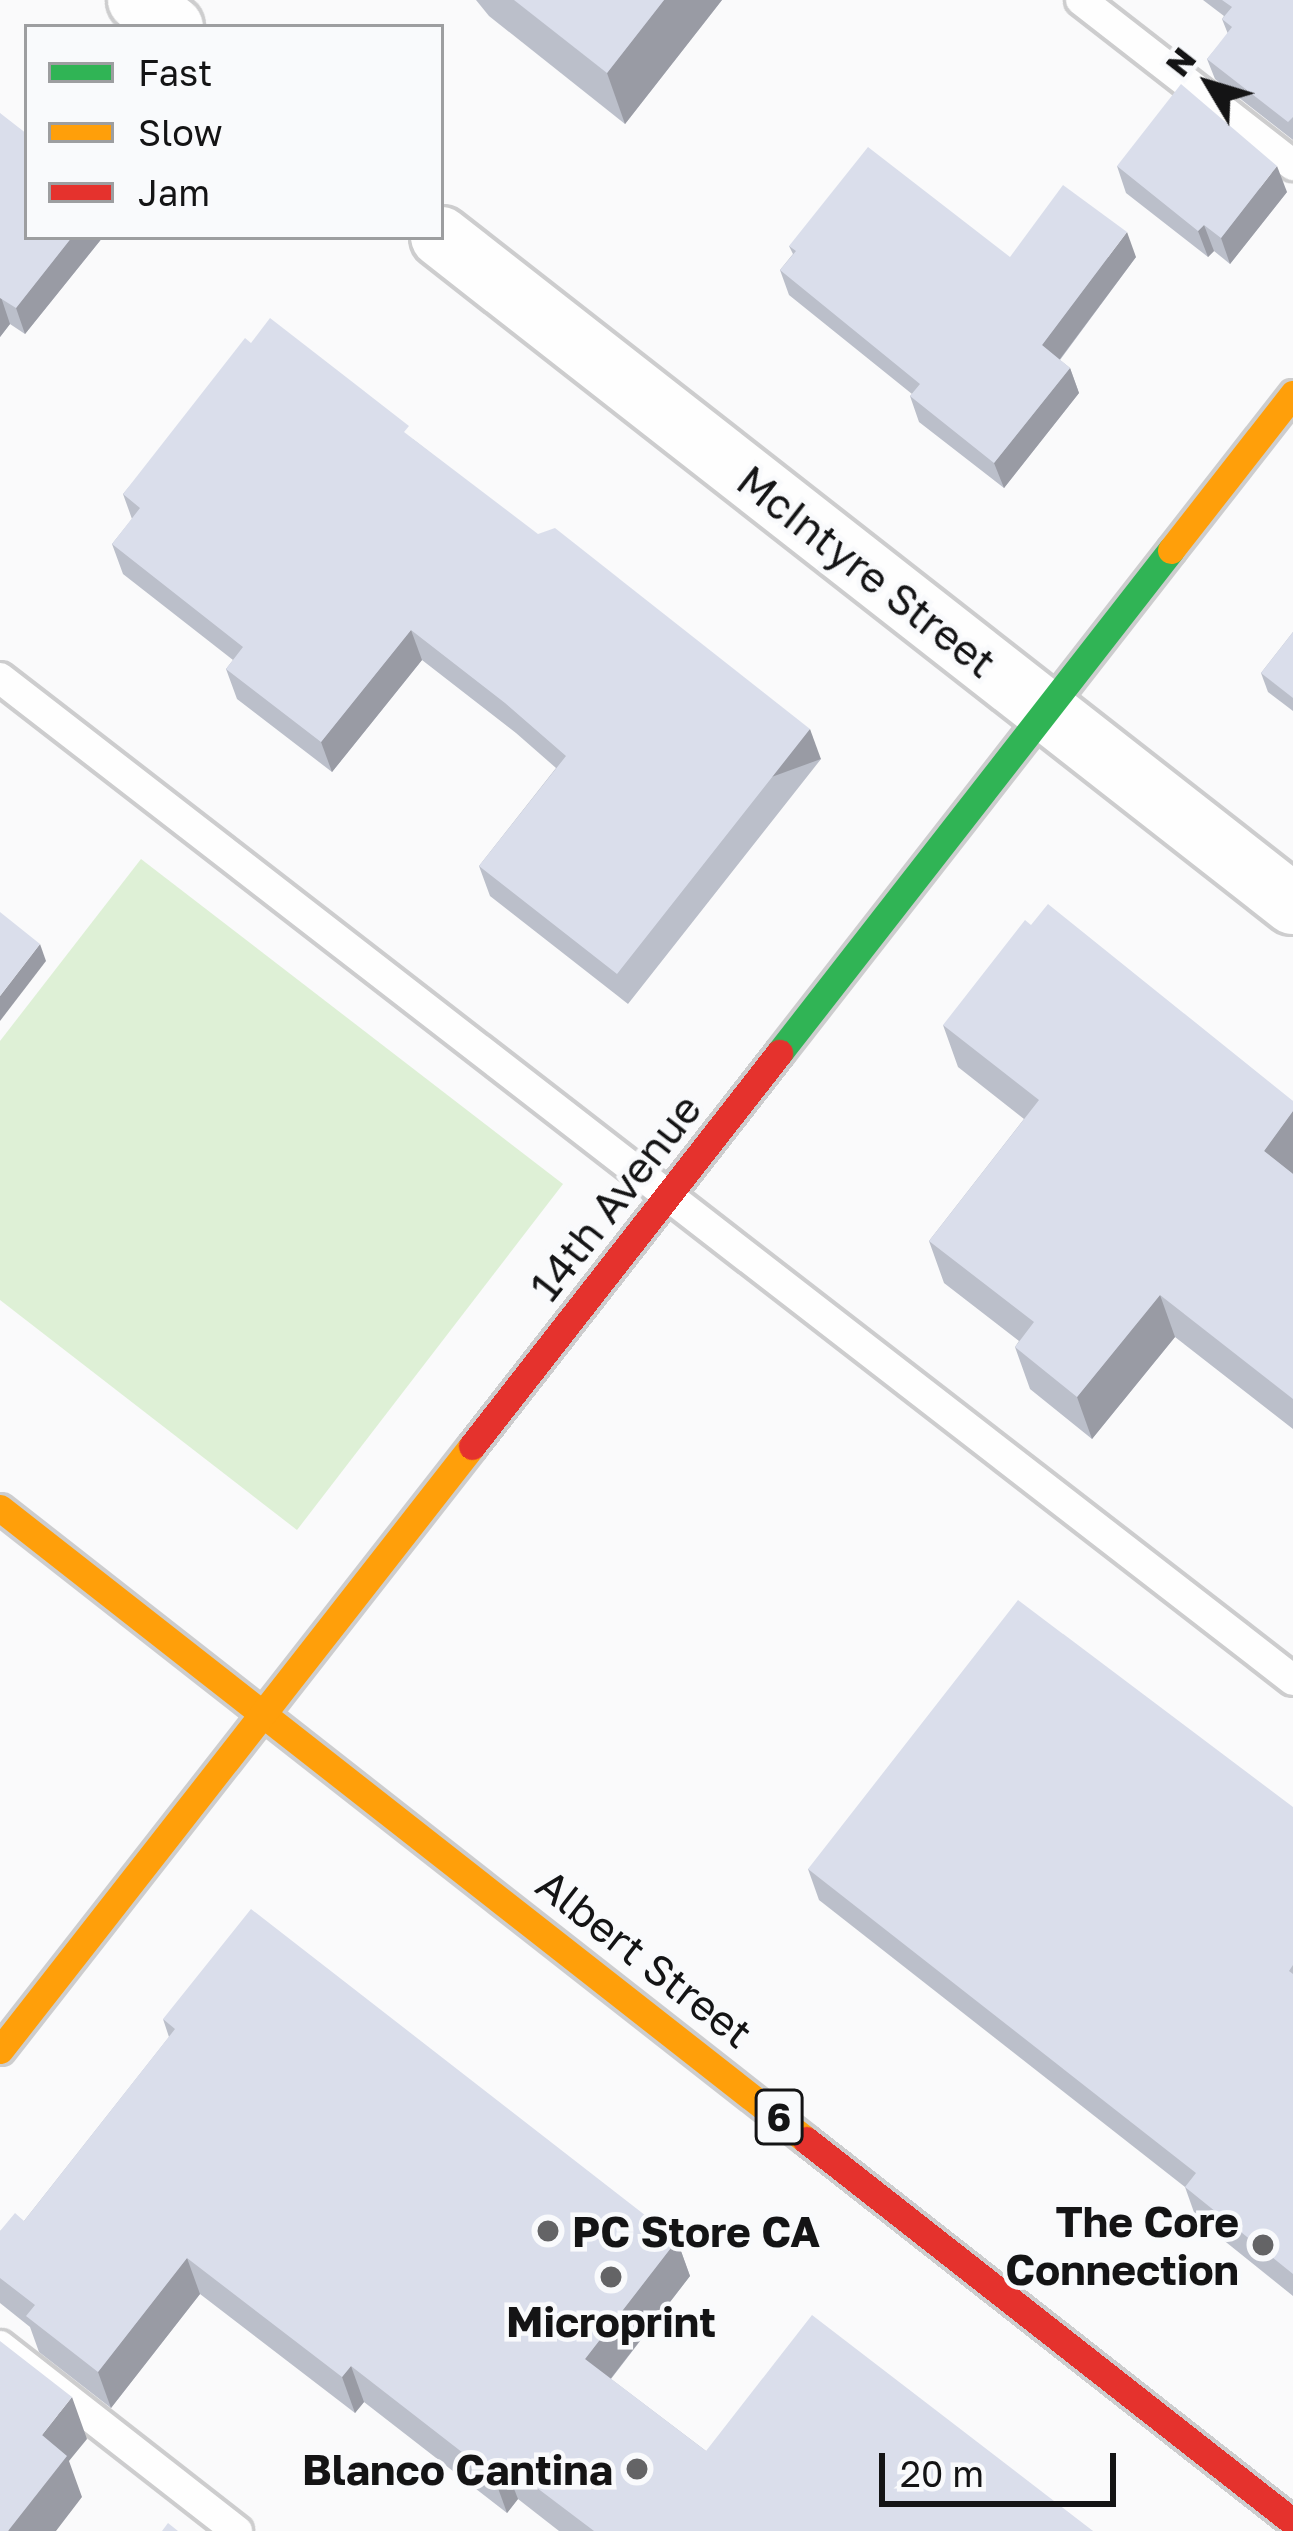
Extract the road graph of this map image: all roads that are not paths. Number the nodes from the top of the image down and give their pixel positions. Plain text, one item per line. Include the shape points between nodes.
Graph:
1 (139, 0) edge
2 (1082, 0) edge
3 (169, 24) edge
4 (1293, 165) edge
5 (444, 239) edge
6 (1293, 394) edge
7 (0, 678) edge
8 (1046, 711) junction
9 (1293, 904) edge
10 (671, 1194) junction
11 (0, 1508) edge
12 (1293, 1680) edge
13 (266, 1712) junction
14 (0, 2050) edge
15 (0, 2346) edge
16 (1293, 2522) edge
17 (237, 2531) edge

1 - 3 street
2 - 4 lane
5 - 8 street, McIntyre Street
6 - 8 street, 14th Avenue
7 - 10 lane
8 - 9 street, McIntyre Street
8 - 10 street, 14th Avenue
10 - 12 lane
10 - 13 street, 14th Avenue
11 - 13 street, Albert Street / 6
13 - 14 street, 14th Avenue
13 - 16 street, Albert Street / 6
15 - 17 lane

